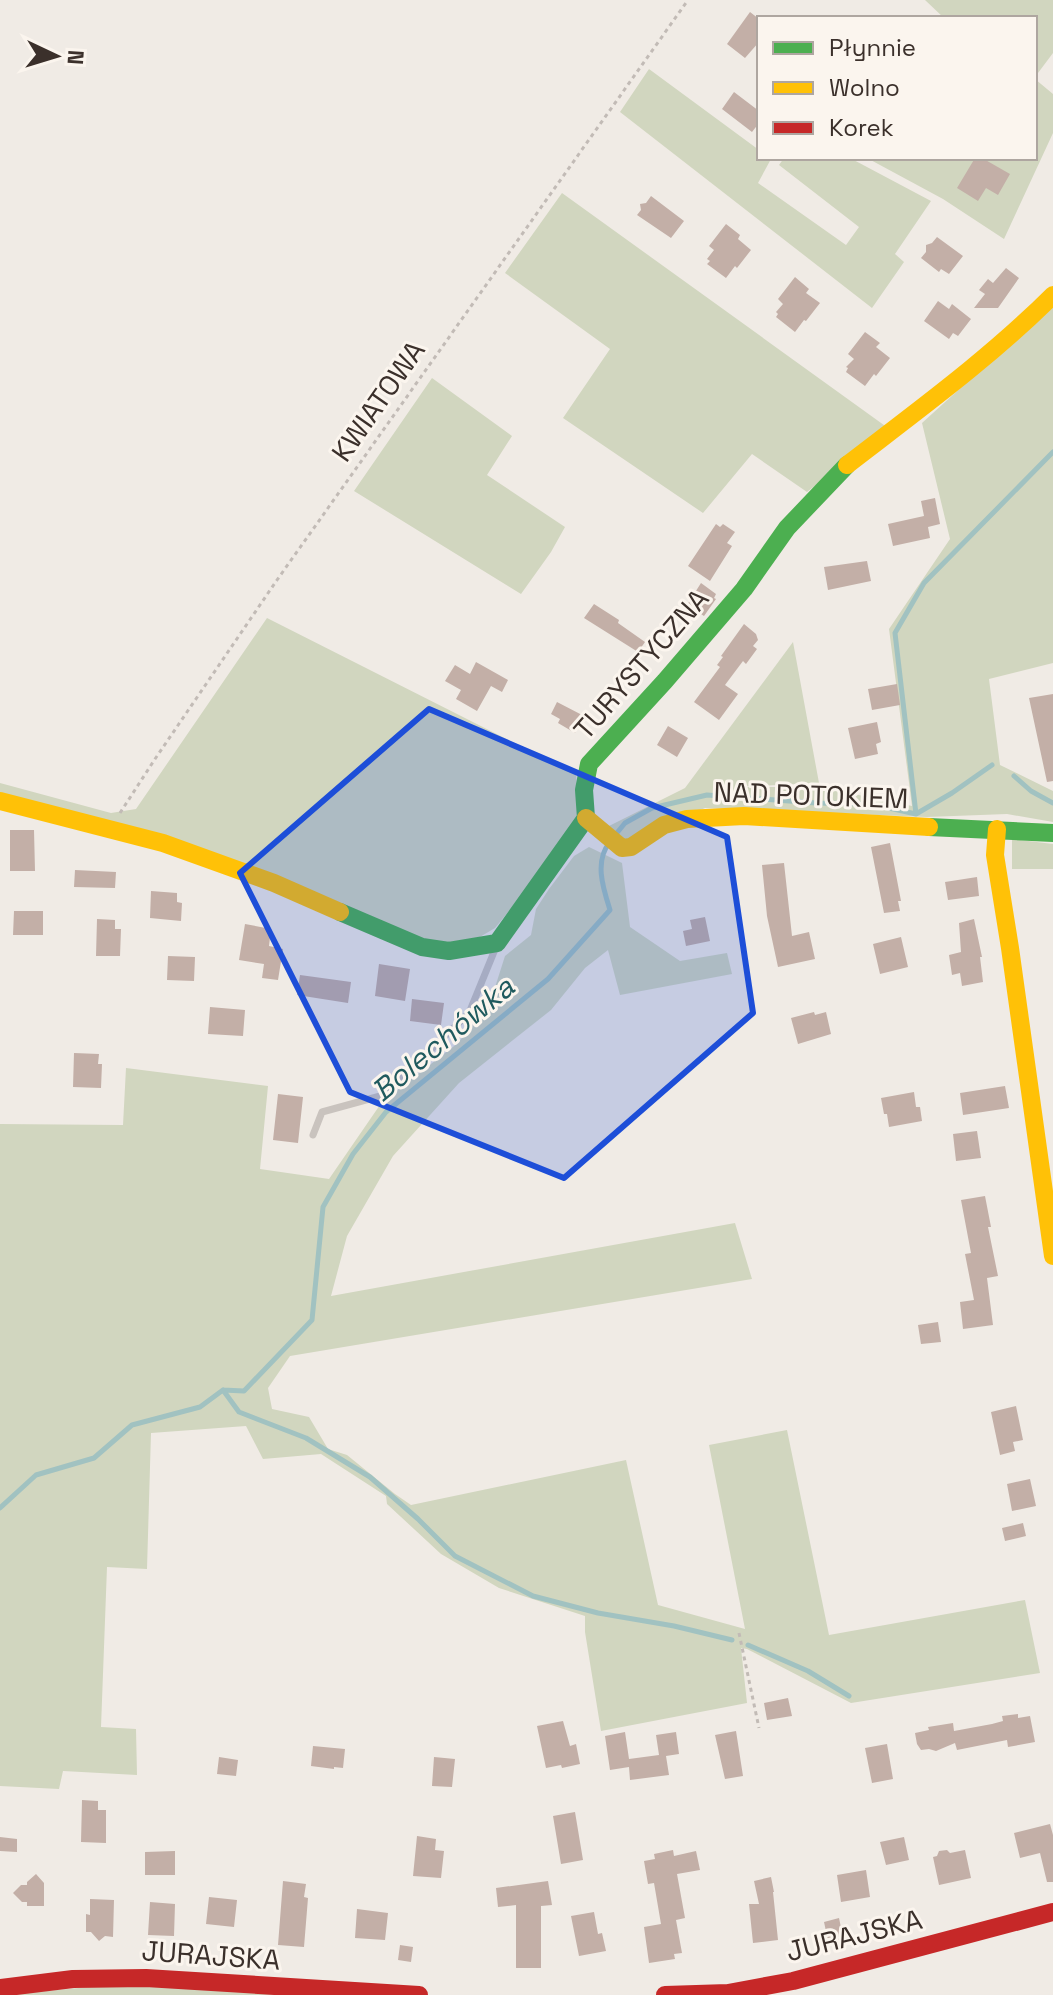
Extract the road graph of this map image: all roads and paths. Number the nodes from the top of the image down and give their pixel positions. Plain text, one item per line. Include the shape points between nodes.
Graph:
1 (688, 0) edge
2 (1053, 295) edge
3 (0, 801) edge
4 (593, 824) junction
5 (997, 829) junction
6 (109, 830) junction
7 (1053, 833) edge
8 (497, 943) junction
9 (313, 1135) dead end
10 (1053, 1256) edge
11 (739, 1633) dead end
12 (759, 1728) dead end
13 (1053, 1912) edge
14 (0, 1988) edge
15 (419, 1995) edge
16 (665, 1995) edge

1 - 6 path, KWIATOWA via 304,542
2 - 4 street, TURYSTYCZNA via 840,471 787,528 744,589 589,764 584,805
3 - 6 street
4 - 5 street, NAD POTOKIEM via 622,848 664,825 744,816
4 - 8 street
5 - 7 street, NAD POTOKIEM
5 - 10 street via 995,855
6 - 8 street via 163,843 274,883 422,947 449,951
8 - 9 lane via 469,1013 384,1095 322,1112
11 - 12 path
13 - 16 street, JURAJSKA via 793,1981 728,1993
14 - 15 street, JURAJSKA via 75,1978 155,1977

